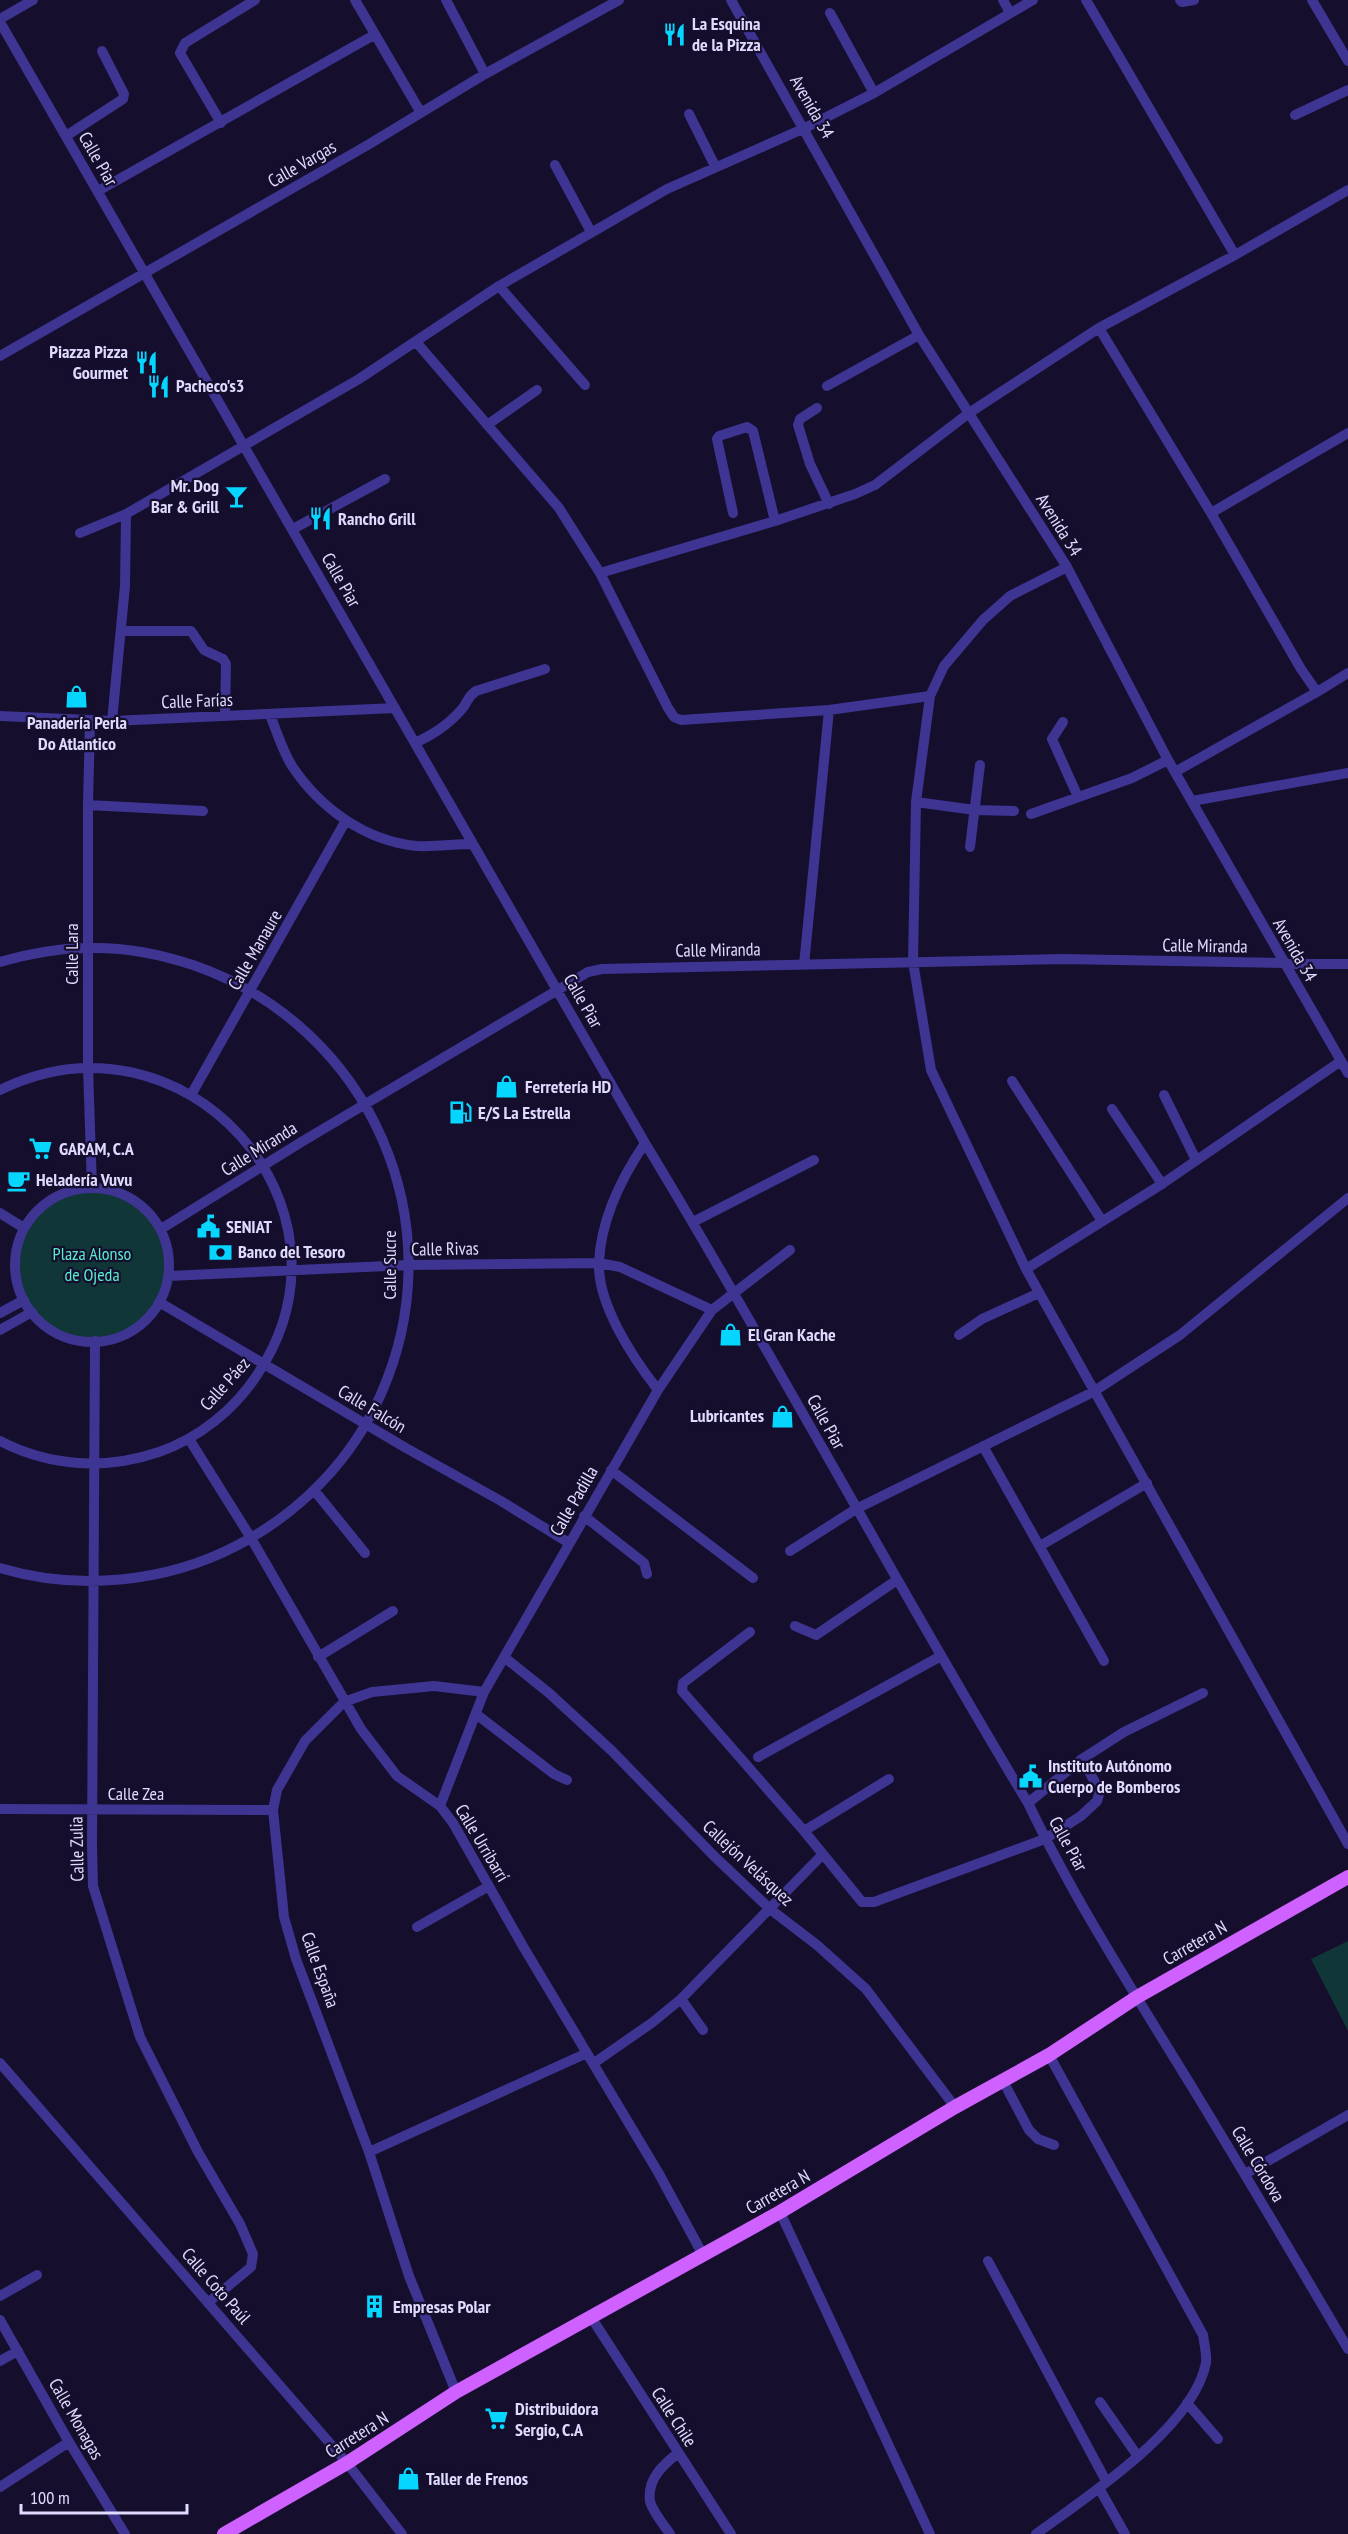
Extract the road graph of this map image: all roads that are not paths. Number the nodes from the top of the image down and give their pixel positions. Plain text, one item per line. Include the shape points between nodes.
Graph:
1 (33, 0) edge
2 (255, 0) edge
3 (355, 0) edge
4 (446, 0) edge
5 (619, 0) edge
6 (731, 0) edge
7 (1003, 0) edge
8 (1034, 0) edge
9 (1086, 0) edge
10 (1180, 0) edge
11 (1194, 0) edge
12 (1312, 0) edge
13 (830, 13) dead end
14 (1010, 13) junction
15 (0, 20) edge
16 (374, 35) junction
17 (102, 51) dead end
18 (1348, 61) edge
19 (485, 74) junction
20 (1348, 90) edge
21 (874, 93) junction
22 (421, 113) junction
23 (689, 114) dead end
24 (1295, 115) dead end
25 (221, 123) junction
26 (805, 128) junction
27 (66, 136) junction
28 (555, 165) dead end
29 (715, 166) junction
30 (1348, 190) edge
31 (98, 192) junction
32 (591, 232) junction
33 (1235, 255) junction
34 (144, 273) junction
35 (499, 286) junction
36 (1099, 328) junction
37 (919, 335) junction
38 (417, 343) junction
39 (0, 356) edge
40 (585, 385) dead end
41 (827, 386) dead end
42 (537, 390) dead end
43 (817, 408) dead end
44 (969, 414) junction
45 (488, 425) junction
46 (1348, 433) edge
47 (244, 446) junction
48 (385, 479) dead end
49 (829, 504) junction
50 (733, 513) dead end
51 (1211, 513) junction
52 (126, 514) junction
53 (775, 521) junction
54 (293, 529) junction
55 (80, 533) dead end
56 (1066, 567) junction
57 (600, 573) junction
58 (121, 632) junction
59 (545, 669) dead end
60 (1348, 673) edge
61 (1317, 692) junction
62 (930, 696) junction
63 (395, 708) junction
64 (829, 710) junction
65 (270, 714) junction
66 (225, 716) junction
67 (0, 717) edge
68 (90, 720) junction
69 (112, 721) junction
70 (1063, 722) dead end
71 (415, 743) junction
72 (1168, 760) junction
73 (980, 765) dead end
74 (1175, 772) junction
75 (1348, 773) edge
76 (1078, 797) junction
77 (1192, 801) junction
78 (916, 802) junction
79 (88, 805) junction
80 (975, 810) junction
81 (203, 811) dead end
82 (1014, 811) dead end
83 (1031, 814) dead end
84 (345, 822) junction
85 (473, 844) junction
86 (970, 847) dead end
87 (88, 948) junction
88 (0, 962) edge
89 (913, 962) junction
90 (1284, 964) junction
91 (1348, 964) edge
92 (804, 965) junction
93 (557, 990) junction
94 (250, 991) junction
95 (1341, 1061) junction
96 (88, 1067) junction
97 (1348, 1073) edge
98 (1012, 1081) dead end
99 (0, 1090) edge
100 (191, 1095) junction
101 (1164, 1095) dead end
102 (365, 1105) junction
103 (1112, 1109) dead end
104 (645, 1143) junction
105 (814, 1160) dead end
106 (1196, 1160) junction
107 (263, 1167) junction
108 (1162, 1184) junction
109 (92, 1188) junction
110 (1348, 1198) edge
111 (0, 1213) edge
112 (1102, 1221) junction
113 (693, 1222) junction
114 (24, 1228) junction
115 (161, 1229) junction
116 (790, 1250) dead end
117 (599, 1263) junction
118 (409, 1266) junction
119 (1026, 1269) junction
120 (291, 1270) junction
121 (169, 1276) junction
122 (736, 1293) junction
123 (1039, 1293) junction
124 (24, 1300) junction
125 (159, 1302) junction
126 (712, 1310) junction
127 (32, 1312) junction
128 (0, 1313) edge
129 (0, 1330) edge
130 (959, 1335) dead end
131 (94, 1341) junction
132 (264, 1364) junction
133 (658, 1390) junction
134 (1093, 1392) junction
135 (366, 1424) junction
136 (189, 1439) junction
137 (0, 1442) edge
138 (983, 1446) junction
139 (93, 1464) junction
140 (611, 1470) junction
141 (1147, 1484) junction
142 (314, 1490) junction
143 (856, 1509) junction
144 (584, 1516) junction
145 (251, 1538) junction
146 (569, 1543) junction
147 (1040, 1546) junction
148 (790, 1551) dead end
149 (365, 1553) dead end
150 (0, 1568) edge
151 (647, 1574) dead end
152 (753, 1578) dead end
153 (93, 1581) junction
154 (897, 1581) junction
155 (393, 1611) dead end
156 (795, 1626) dead end
157 (750, 1632) dead end
158 (941, 1656) junction
159 (318, 1657) junction
160 (504, 1657) junction
161 (1104, 1661) dead end
162 (484, 1692) junction
163 (1203, 1693) dead end
164 (344, 1702) junction
165 (476, 1714) junction
166 (758, 1758) dead end
167 (1082, 1759) junction
168 (889, 1779) dead end
169 (567, 1780) dead end
170 (1028, 1803) junction
171 (440, 1806) junction
172 (0, 1809) edge
173 (273, 1810) junction
174 (93, 1811) junction
175 (804, 1831) junction
176 (1045, 1839) junction
177 (1348, 1844) edge
178 (823, 1854) junction
179 (1348, 1876) edge
180 (489, 1886) junction
181 (770, 1910) junction
182 (417, 1927) dead end
183 (1137, 1997) junction
184 (681, 1999) junction
185 (703, 2030) dead end
186 (587, 2053) junction
187 (1049, 2055) junction
188 (0, 2063) edge
189 (594, 2063) junction
190 (1003, 2080) junction
191 (955, 2107) junction
192 (1348, 2115) edge
193 (1054, 2145) dead end
194 (369, 2152) junction
195 (1245, 2174) junction
196 (780, 2212) junction
197 (703, 2255) junction
198 (988, 2261) dead end
199 (37, 2275) dead end
200 (0, 2296) edge
201 (209, 2302) junction
202 (591, 2317) junction
203 (0, 2320) edge
204 (1348, 2349) edge
205 (18, 2350) junction
206 (0, 2361) edge
207 (456, 2392) junction
208 (1100, 2402) dead end
209 (1186, 2403) junction
210 (1218, 2439) dead end
211 (69, 2442) junction
212 (678, 2453) junction
213 (1137, 2456) junction
214 (347, 2463) junction
215 (1102, 2484) junction
216 (0, 2487) edge
217 (125, 2534) edge
218 (224, 2534) edge
219 (402, 2534) edge
220 (669, 2534) edge
221 (731, 2534) edge
222 (930, 2534) edge
223 (1036, 2534) edge
224 (1125, 2534) edge

1 - 15 street
2 - 25 street via 185,43 180,53
3 - 16 street
4 - 19 street
5 - 19 street, Calle Vargas
6 - 26 street, Avenida 34
7 - 14 street
8 - 14 street
9 - 33 street
10 - 11 street
12 - 18 street
13 - 21 street
14 - 21 street
15 - 27 street, Calle Piar
16 - 22 street
16 - 25 street
17 - 27 street via 124,93 123,99
19 - 22 street, Calle Vargas
20 - 24 street
21 - 26 street
22 - 34 street, Calle Vargas
23 - 29 street
25 - 31 street
26 - 29 street
26 - 37 street, Avenida 34
27 - 31 street, Calle Piar
28 - 32 street
29 - 32 street
30 - 33 street
31 - 34 street, Calle Piar
32 - 35 street
33 - 36 street
34 - 39 street, Calle Vargas
34 - 47 street, Calle Piar
35 - 38 street
35 - 40 street
36 - 44 street
36 - 51 street
37 - 41 street
37 - 44 street, Avenida 34
38 - 45 street
38 - 47 street
42 - 45 street
43 - 49 street via 800,419 798,425 810,464
44 - 49 street via 875,485
44 - 56 street, Avenida 34
45 - 57 street via 559,508
46 - 51 street
47 - 52 street
47 - 54 street, Calle Piar
48 - 54 street
49 - 53 street
50 - 53 street via 716,441 719,436 747,428 753,431
51 - 61 street
52 - 55 street
52 - 58 street
53 - 57 street
54 - 63 street, Calle Piar
56 - 62 street via 1010,596 983,620 944,666
56 - 72 street, Avenida 34
57 - 64 street via 674,717 681,720
58 - 66 street via 191,631 204,650 224,659
58 - 69 street
59 - 71 street via 476,691 442,730
60 - 61 street
61 - 74 street
62 - 64 street
62 - 78 street
63 - 65 street, Calle Farías
63 - 71 street, Calle Piar
64 - 92 street
65 - 66 street, Calle Farías
65 - 84 street via 291,765 316,796
66 - 69 street, Calle Farías
67 - 68 street, Calle Farías
68 - 69 street, Calle Farías
68 - 79 street, Calle Lara
70 - 76 street via 1052,739
71 - 85 street, Calle Piar
72 - 74 street, Avenida 34
72 - 76 street
73 - 80 street
74 - 77 street, Avenida 34
75 - 77 street
76 - 83 street
77 - 90 street, Avenida 34
78 - 80 street
78 - 89 street
79 - 81 street
79 - 87 street, Calle Lara
80 - 82 street
80 - 86 street
84 - 85 street via 418,846
84 - 94 street, Calle Manaure
85 - 93 street, Calle Piar
87 - 88 street, Calle Sucre
87 - 94 street, Calle Sucre via 162,957 207,970
87 - 96 street, Calle Lara
89 - 90 street, Calle Miranda
89 - 92 street, Calle Miranda
89 - 119 street via 931,1070
90 - 91 street, Calle Miranda
90 - 95 street, Avenida 34
92 - 93 street, Calle Miranda via 602,969 588,972
93 - 102 street, Calle Miranda
93 - 104 street, Calle Piar
94 - 100 street, Calle Manaure
94 - 102 street, Calle Sucre via 285,1014 315,1041
95 - 97 street, Avenida 34
95 - 106 street
96 - 99 street, Calle Páez via 38,1075
96 - 100 street, Calle Páez via 140,1074
96 - 109 street, Calle Lara
98 - 112 street
100 - 107 street, Calle Páez via 225,1119
101 - 106 street
102 - 107 street, Calle Miranda
102 - 118 street, Calle Sucre via 398,1182
103 - 108 street
104 - 113 street, Calle Piar
104 - 117 street via 613,1202
105 - 113 street
106 - 108 street
107 - 115 street, Calle Miranda
107 - 120 street, Calle Páez via 282,1207
108 - 112 street
109 - 114 street via 53,1199
109 - 115 street via 129,1197
110 - 134 street via 1180,1335
111 - 114 street
112 - 119 street
113 - 122 street, Calle Piar
114 - 124 street via 15,1264
115 - 121 street via 168,1252
116 - 122 street, Calle Padilla
117 - 118 street, Calle Rivas
117 - 126 street, Calle Rivas via 620,1267
117 - 133 street via 603,1288 626,1346
118 - 120 street, Calle Rivas
118 - 135 street, Calle Sucre via 405,1313 395,1359
119 - 123 street
120 - 121 street, Calle Rivas
120 - 132 street, Calle Páez via 283,1319
121 - 125 street
122 - 126 street, Calle Padilla
122 - 143 street, Calle Piar
123 - 130 street via 982,1319
123 - 134 street
124 - 127 street
124 - 128 street
125 - 131 street via 143,1323 132,1330
125 - 132 street, Calle Falcón
126 - 133 street, Calle Padilla
127 - 129 street
127 - 131 street via 53,1331 73,1339
131 - 139 street, Calle Zulia
132 - 135 street, Calle Falcón
132 - 136 street, Calle Páez via 231,1407
133 - 140 street, Calle Padilla
134 - 138 street
134 - 141 street
135 - 142 street, Calle Sucre
135 - 146 street, Calle Falcón
136 - 139 street, Calle Páez via 142,1457
136 - 145 street, Calle Urribarrí
137 - 139 street, Calle Páez via 39,1457
138 - 143 street
138 - 147 street
139 - 153 street, Calle Zulia
140 - 144 street, Calle Padilla
140 - 152 street
141 - 147 street
141 - 177 street
142 - 145 street, Calle Sucre
142 - 149 street
143 - 148 street
143 - 154 street, Calle Piar
144 - 146 street, Calle Padilla
144 - 151 street via 644,1563
145 - 153 street, Calle Sucre via 175,1570
145 - 159 street, Calle Urribarrí
146 - 160 street, Calle Padilla
147 - 161 street
150 - 153 street, Calle Sucre
153 - 174 street, Calle Zulia
154 - 156 street via 816,1635
154 - 158 street, Calle Piar
155 - 159 street
157 - 175 street via 683,1683 682,1691
158 - 166 street
158 - 170 street, Calle Piar
159 - 164 street, Calle Urribarrí
160 - 162 street, Calle Padilla
160 - 181 street, Callejón Velásquez via 612,1751
162 - 164 street, Calle España via 434,1686 372,1692
162 - 165 street, Calle Padilla
163 - 167 street via 1124,1732
164 - 171 street, Calle Urribarrí via 398,1776
164 - 173 street, Calle España via 305,1741 277,1790
165 - 169 street
165 - 171 street, Calle Padilla
167 - 170 street
167 - 176 street via 1100,1796 1082,1816
168 - 175 street
170 - 176 street, Calle Piar
171 - 180 street, Calle Urribarrí
172 - 174 street, Calle Zea
173 - 174 street, Calle Zea
173 - 194 street, Calle España via 284,1917 296,1959
174 - 201 street, Calle Zulia via 93,1887 140,2037 253,2253 251,2267
175 - 178 street
176 - 178 street via 874,1902 862,1902
176 - 183 street, Calle Piar
178 - 181 street
179 - 183 main road, Carretera N
180 - 182 street
180 - 186 street, Calle Urribarrí
181 - 184 street
181 - 191 street, Callejón Velásquez via 866,1989
183 - 187 main road, Carretera N
183 - 195 street, Calle Córdova
184 - 185 street
184 - 189 street
186 - 189 street, Calle Urribarrí
186 - 194 street
187 - 190 main road, Carretera N
187 - 209 street via 1203,2335 1206,2361
188 - 201 street, Calle Coto Paúl
189 - 197 street, Calle Urribarrí
190 - 191 main road, Carretera N
190 - 193 street via 1029,2130 1038,2139
191 - 196 main road, Carretera N
192 - 195 street
194 - 207 street, Calle España via 409,2276
195 - 204 street, Calle Córdova
196 - 197 main road, Carretera N
196 - 222 street
197 - 202 main road, Carretera N
198 - 215 street
199 - 200 street
201 - 214 street, Calle Coto Paúl
202 - 207 main road, Carretera N
202 - 212 street, Calle Chile
203 - 205 street, Calle Monagas
205 - 206 street
205 - 211 street, Calle Monagas
207 - 214 main road, Carretera N
208 - 213 street
209 - 210 street
209 - 213 street via 1168,2429
211 - 216 street
211 - 217 street, Calle Monagas
212 - 220 street via 662,2465 652,2481 650,2502
212 - 221 street, Calle Chile
213 - 215 street
214 - 218 main road, Carretera N
214 - 219 street, Calle Coto Paúl
215 - 223 street
215 - 224 street

